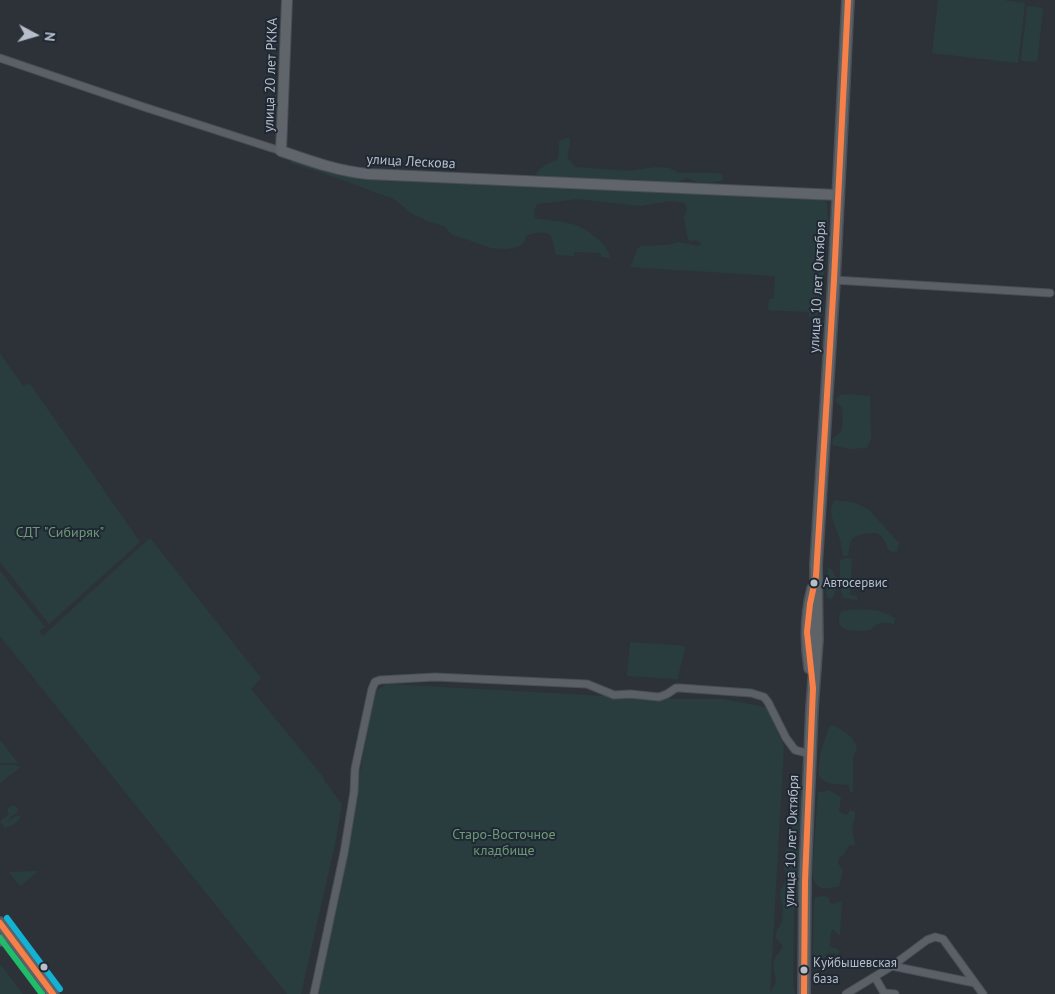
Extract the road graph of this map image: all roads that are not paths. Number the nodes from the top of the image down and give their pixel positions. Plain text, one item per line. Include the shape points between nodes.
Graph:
1 (287, 0) edge
2 (848, 0) edge
3 (0, 58) edge
4 (281, 150) junction
5 (838, 195) junction
6 (834, 280) junction
7 (1050, 293) dead end
8 (810, 754) junction
9 (0, 923) edge
10 (4, 938) edge
11 (892, 966) junction
12 (875, 977) junction
13 (975, 984) junction
14 (52, 994) edge
15 (314, 994) edge
16 (804, 994) edge
17 (846, 994) edge
18 (895, 994) edge
19 (983, 994) edge

1 - 4 main road, улица 20 лет РККА
2 - 5 main road, улица 10 лет Октября
3 - 4 street, улица Лескова via 144,108
4 - 5 main road, улица Лескова via 338,170 368,174
5 - 6 main road, улица 10 лет Октября
6 - 7 street
6 - 8 main road, улица 10 лет Октября via 816,576 807,624 814,690
8 - 15 street via 795,750 768,702 751,693 676,688 663,696 610,694 587,684 435,677 375,682 355,769 344,853
8 - 16 main road, улица 10 лет Октября
9 - 10 main road
10 - 14 main road
11 - 12 street
11 - 13 street
11 - 13 street via 935,937 943,940
12 - 17 street
12 - 18 street via 884,993
13 - 19 street

